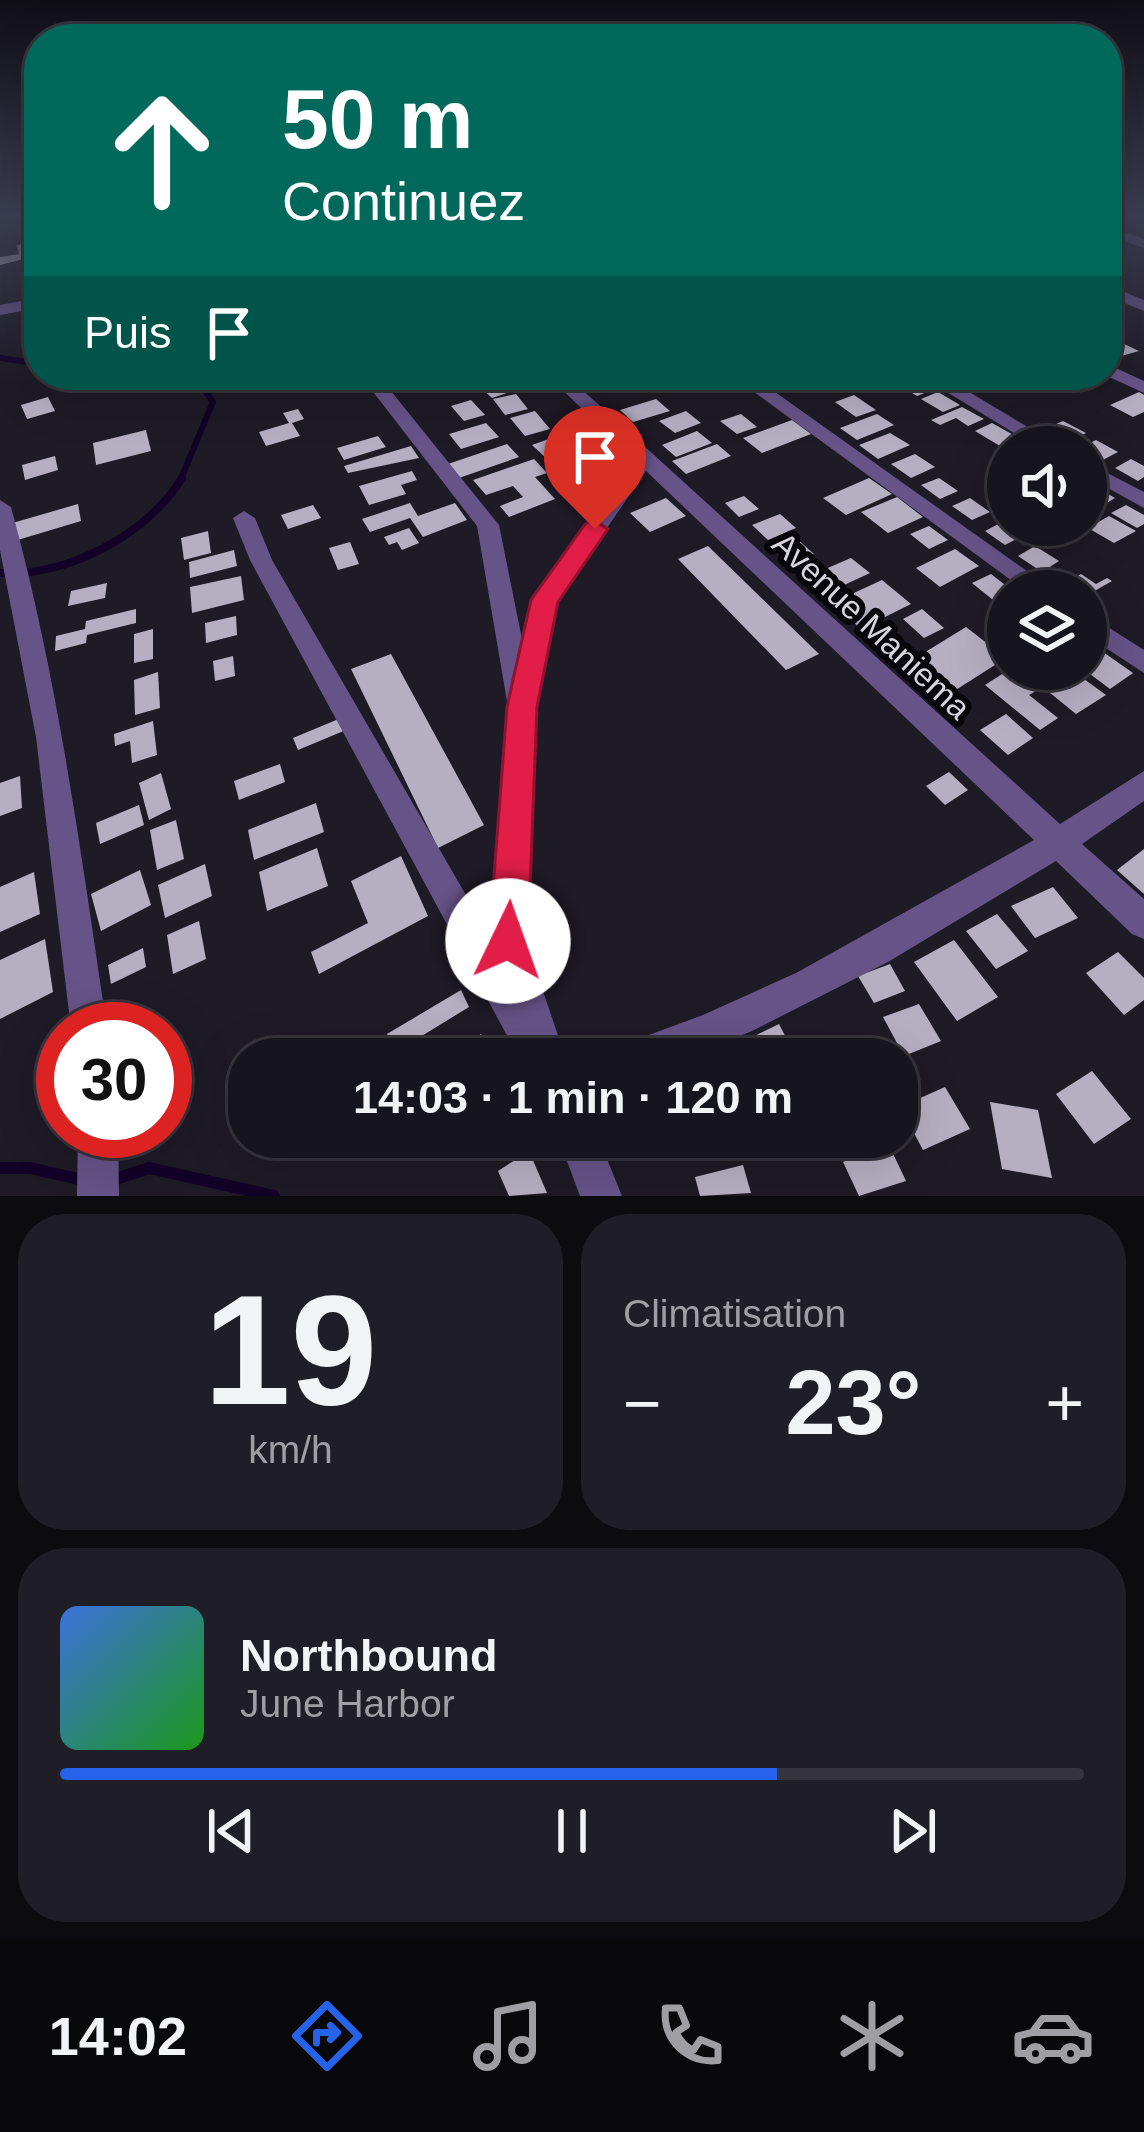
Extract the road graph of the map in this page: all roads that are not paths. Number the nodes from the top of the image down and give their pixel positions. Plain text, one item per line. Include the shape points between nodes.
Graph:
1 (381, 390) edge
2 (572, 390) edge
3 (761, 390) edge
4 (954, 390) edge
5 (1015, 426) edge
6 (646, 458) junction
7 (1107, 480) edge
8 (1144, 502) edge
9 (0, 507) edge
10 (244, 518) dead end
11 (1013, 570) edge
12 (1107, 637) edge
13 (1144, 664) edge
14 (522, 707) junction
15 (1144, 784) edge
16 (1060, 846) junction
17 (1144, 922) edge
18 (85, 1002) edge
19 (532, 1038) edge
20 (538, 1038) edge
21 (687, 1038) edge
22 (98, 1158) edge
23 (587, 1158) edge
24 (98, 1196) edge
25 (602, 1196) edge

1 - 14 street via 488,525
2 - 6 street, Avenue Maniema
3 - 11 street
4 - 5 street
6 - 14 street via 545,600
6 - 16 street, Avenue Maniema
7 - 8 street
9 - 18 street via 50,737
10 - 19 street
12 - 13 street
14 - 20 street via 508,941
15 - 16 street
16 - 17 street, Avenue Maniema
16 - 21 street via 756,1012
22 - 24 street
23 - 25 street

